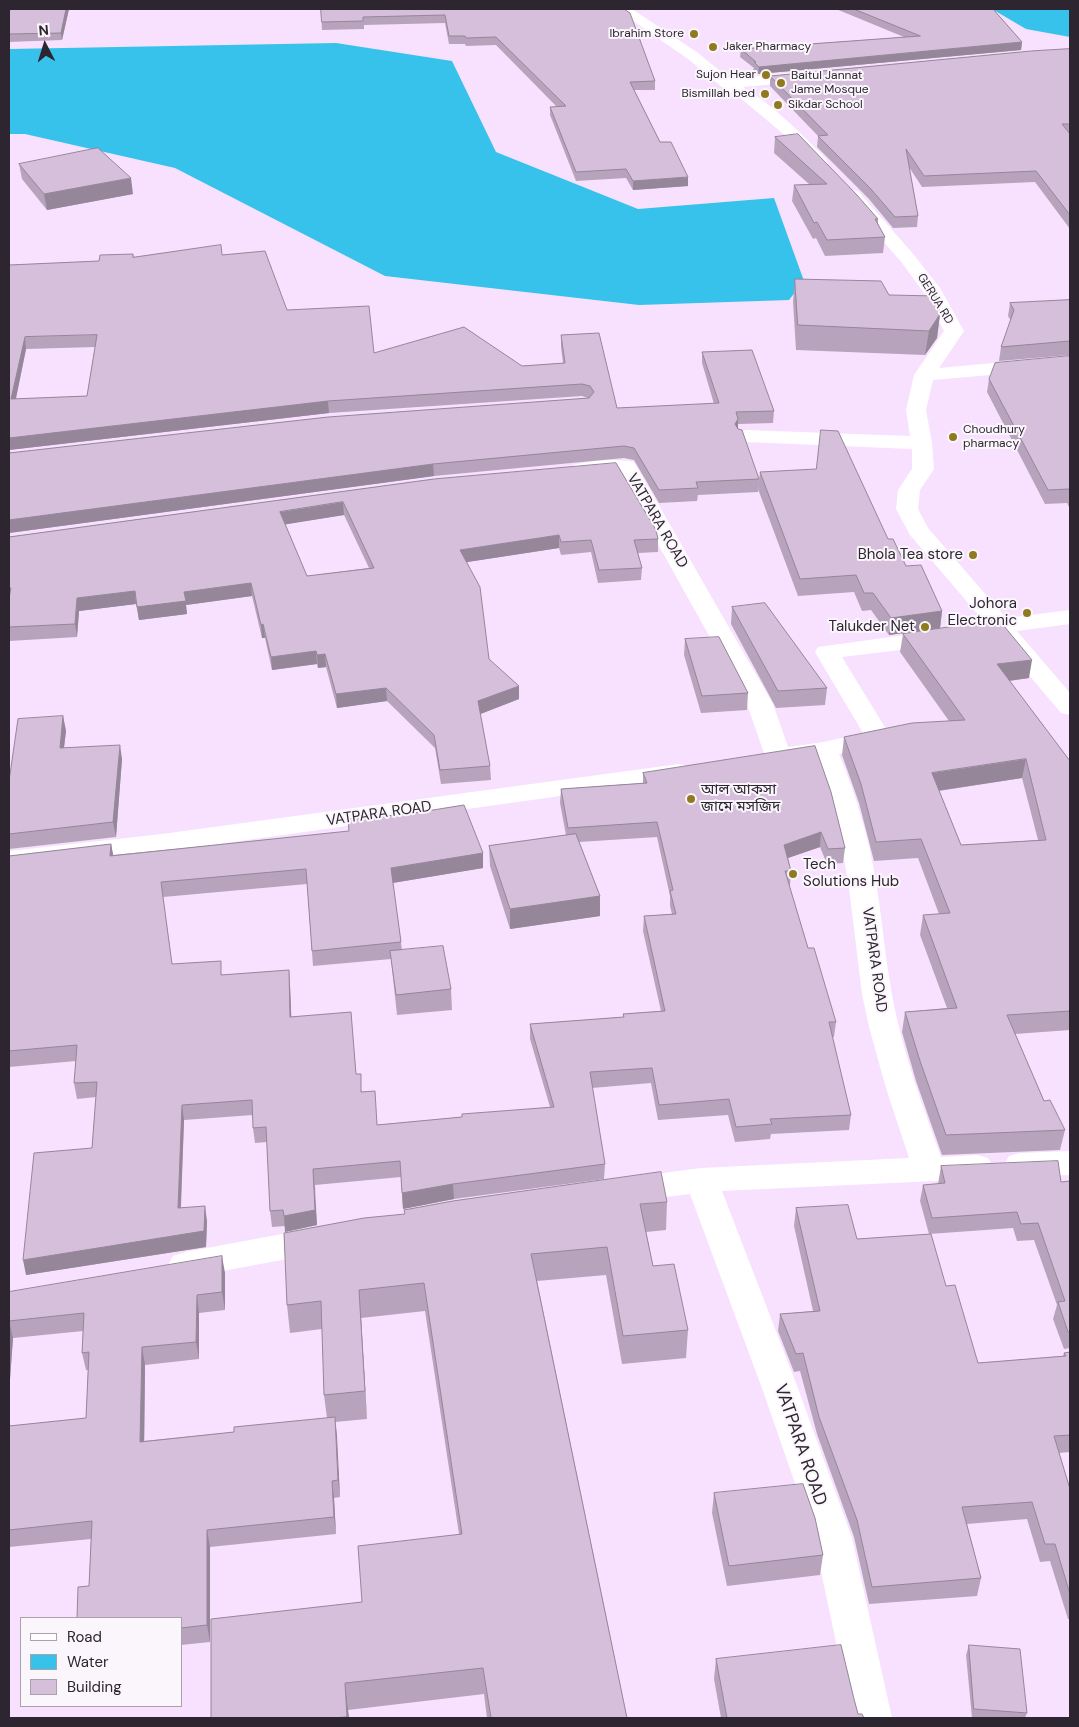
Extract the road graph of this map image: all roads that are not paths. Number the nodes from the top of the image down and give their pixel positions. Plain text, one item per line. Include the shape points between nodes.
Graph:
1 (653, 9) edge
2 (625, 11) edge
3 (825, 74) edge
4 (727, 84) junction
5 (1070, 362) edge
6 (924, 374) junction
7 (746, 436) edge
8 (922, 443) junction
9 (558, 472) edge
10 (1070, 617) edge
11 (1001, 626) junction
12 (1070, 708) edge
13 (824, 750) junction
14 (778, 756) junction
15 (750, 761) edge
16 (703, 768) edge
17 (9, 860) edge
18 (1070, 1163) edge
19 (929, 1169) junction
20 (701, 1180) junction
21 (602, 1193) edge
22 (346, 1235) edge
23 (161, 1269) edge
24 (872, 1718) edge

1 - 2 street
2 - 4 street, GERUA RD via 693,56
3 - 4 street
4 - 6 street, GERUA RD via 750,98 793,134 862,204 933,292 954,331
5 - 6 street
6 - 8 street, GERUA RD via 916,410
7 - 8 street
8 - 11 street, GERUA RD via 923,469 909,490 907,509 918,530
9 - 14 street, VATPARA ROAD via 626,467 760,704
10 - 11 street
11 - 12 street, GERUA RD
11 - 13 street via 966,635 827,652 876,734 874,738
13 - 14 street
13 - 19 street, VATPARA ROAD via 840,787 852,830 885,1028
14 - 15 street
16 - 17 street, VATPARA ROAD via 172,842
18 - 19 street
19 - 20 street
20 - 21 street
20 - 24 street, VATPARA ROAD via 833,1538
22 - 23 street

